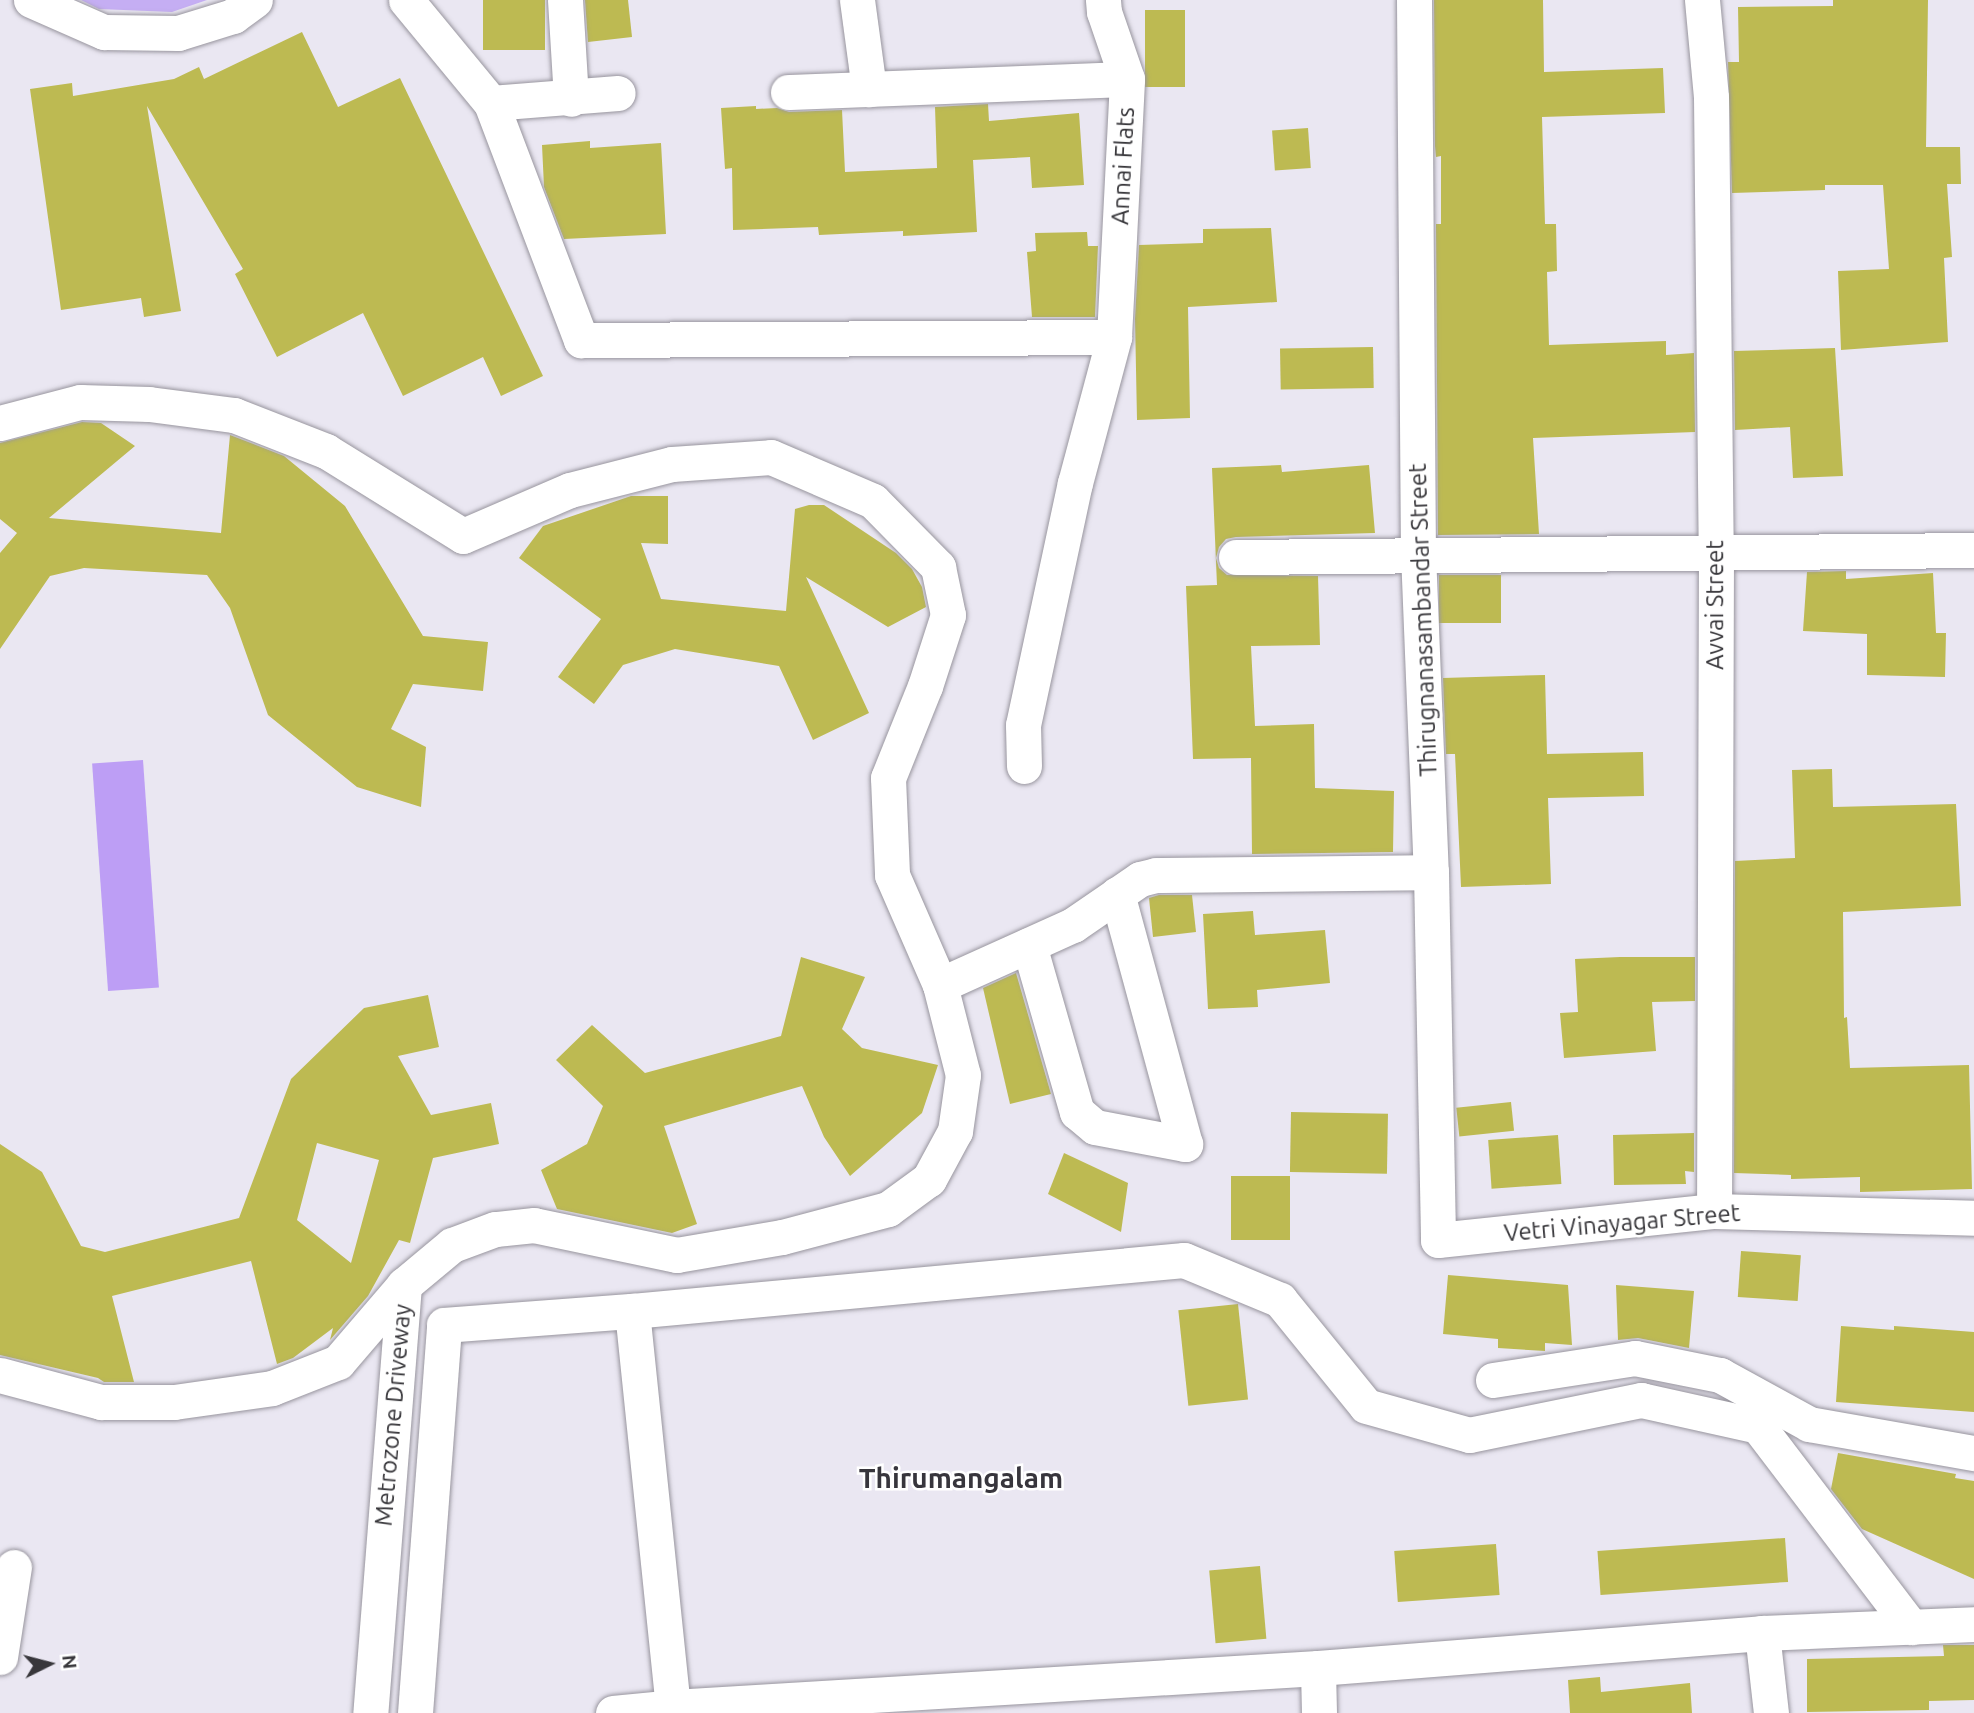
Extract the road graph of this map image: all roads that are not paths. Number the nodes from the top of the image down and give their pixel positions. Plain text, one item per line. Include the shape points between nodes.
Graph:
1 (31, 0) edge
2 (255, 0) edge
3 (406, 0) edge
4 (565, 0) edge
5 (857, 0) edge
6 (1103, 0) edge
7 (1414, 0) edge
8 (1702, 0) edge
9 (1127, 79) junction
10 (869, 89) junction
11 (788, 92) dead end
12 (618, 93) dead end
13 (571, 99) junction
14 (491, 103) junction
15 (1114, 337) junction
16 (0, 423) edge
17 (1974, 550) edge
18 (1418, 553) junction
19 (1716, 553) junction
20 (1236, 557) dead end
21 (1024, 766) dead end
22 (1431, 872) junction
23 (1117, 894) junction
24 (1029, 945) junction
25 (940, 985) junction
26 (1714, 1211) junction
27 (1974, 1218) edge
28 (1438, 1240) joint
29 (404, 1285) junction
30 (632, 1311) junction
31 (0, 1375) edge
32 (1493, 1380) dead end
33 (1974, 1454) edge
34 (14, 1567) dead end
35 (1974, 1624) edge
36 (1911, 1626) junction
37 (1762, 1633) junction
38 (0, 1657) edge
39 (1318, 1668) junction
40 (673, 1707) junction
41 (370, 1713) edge
42 (415, 1713) edge
43 (613, 1713) edge
44 (1319, 1713) edge
45 (1771, 1713) edge

1 - 2 street via 104,32 178,33 233,16
3 - 14 street
4 - 13 street
5 - 10 street
6 - 9 street, Annai Flats
7 - 18 street, Thirugnanasambandar Street
8 - 19 street, Avvai Street via 1711,97
9 - 10 street
9 - 15 street, Annai Flats
10 - 11 street
12 - 13 street
13 - 14 street
14 - 15 street via 581,340
15 - 21 street, Annai Flats via 1075,484 1026,712
16 - 25 street, Metrozone Driveway via 80,402 149,404 234,415 326,451 463,536 570,489 672,464 771,457 873,501 938,567 948,615 888,778 892,875
17 - 19 street
18 - 19 street
18 - 20 street
18 - 22 street, Thirugnanasambandar Street
19 - 26 street, Avvai Street
22 - 23 street via 1156,875
22 - 28 street, Thirugnanasambandar Street
23 - 24 street via 1073,925
23 - 24 street via 1185,1144 1095,1127 1077,1112
24 - 25 street
25 - 29 street, Metrozone Driveway via 963,1076 955,1131 929,1179 888,1209 782,1237 677,1255 534,1225 495,1229 452,1245
26 - 27 street, Vetri Vinayagar Street
26 - 28 street, Vetri Vinayagar Street
29 - 31 street via 338,1362 272,1388 174,1402 101,1402
29 - 41 street, Metrozone Driveway
30 - 36 street via 1184,1260 1280,1300 1366,1406 1469,1435 1641,1400 1758,1426
30 - 40 street
30 - 42 street via 444,1325
32 - 33 street via 1635,1358 1720,1375 1809,1424
34 - 38 street
35 - 36 street
36 - 37 street
37 - 39 street
37 - 45 street
39 - 40 street
39 - 44 street
40 - 43 street

